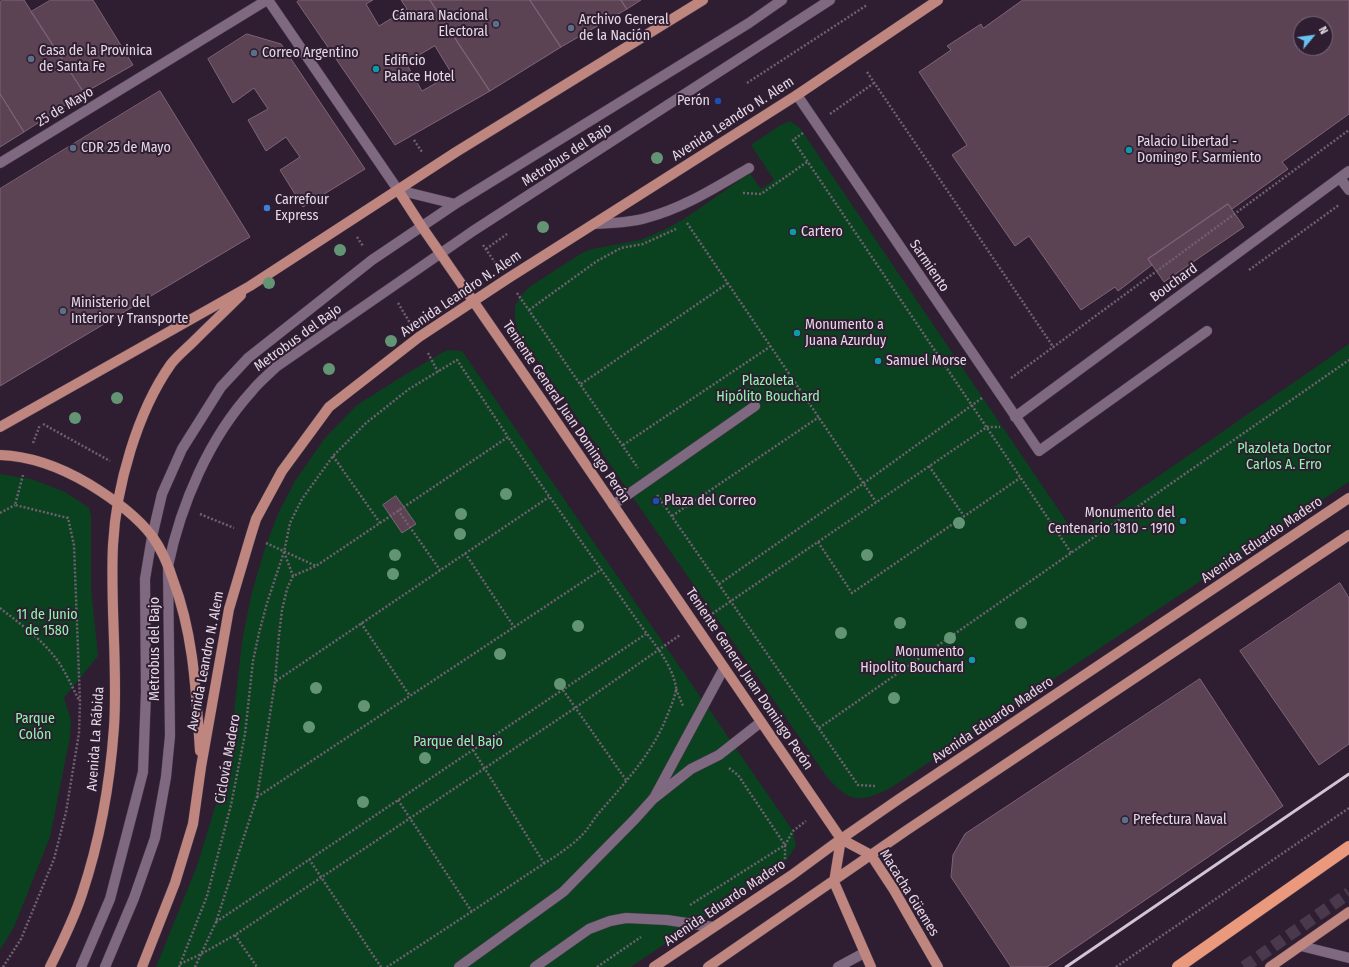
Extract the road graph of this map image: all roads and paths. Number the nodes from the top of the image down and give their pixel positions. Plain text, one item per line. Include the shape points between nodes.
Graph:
1 (267, 0) edge
2 (703, 0) edge
3 (782, 0) edge
4 (830, 0) edge
5 (938, 0) edge
6 (867, 5) dead end
7 (867, 72) dead end
8 (747, 83) dead end
9 (874, 83) junction
10 (797, 95) junction
11 (816, 124) junction
12 (1349, 130) edge
13 (807, 162) junction
14 (0, 163) edge
15 (749, 168) dead end
16 (1349, 171) edge
17 (1340, 178) junction
18 (398, 190) junction
19 (1349, 190) edge
20 (741, 193) dead end
21 (1342, 202) dead end
22 (455, 204) junction
23 (594, 224) junction
24 (422, 227) junction
25 (507, 234) dead end
26 (486, 249) dead end
27 (440, 254) junction
28 (1246, 272) dead end
29 (728, 283) junction
30 (250, 286) junction
31 (473, 301) junction
32 (1207, 331) dead end
33 (771, 346) junction
34 (1054, 348) junction
35 (1349, 360) edge
36 (581, 384) junction
37 (996, 389) junction
38 (755, 406) dead end
39 (972, 406) junction
40 (819, 417) junction
41 (1018, 421) junction
42 (0, 427) edge
43 (987, 428) junction
44 (508, 437) junction
45 (623, 445) junction
46 (0, 455) edge
47 (333, 456) junction
48 (28, 459) junction
49 (929, 466) junction
50 (1020, 478) junction
51 (647, 481) junction
52 (864, 483) junction
53 (549, 497) junction
54 (1349, 498) edge
55 (876, 502) junction
56 (118, 504) junction
57 (613, 504) junction
58 (15, 505) junction
59 (398, 510) junction
60 (0, 513) edge
61 (672, 516) junction
62 (964, 516) junction
63 (380, 523) junction
64 (1349, 535) edge
65 (152, 536) junction
66 (818, 542) junction
67 (284, 552) junction
68 (465, 553) junction
69 (1072, 554) junction
70 (168, 566) junction
71 (316, 566) junction
72 (602, 569) junction
73 (440, 570) junction
74 (293, 576) junction
75 (719, 584) junction
76 (731, 600) junction
77 (0, 608) edge
78 (361, 623) junction
79 (695, 625) junction
80 (514, 627) junction
81 (646, 634) junction
82 (659, 651) junction
83 (724, 668) junction
84 (275, 682) junction
85 (563, 690) junction
86 (410, 696) junction
87 (80, 702) junction
88 (575, 708) junction
89 (761, 722) junction
90 (819, 728) junction
91 (472, 750) junction
92 (201, 767) junction
93 (484, 769) junction
94 (626, 780) junction
95 (875, 786) dead end
96 (257, 797) junction
97 (653, 799) junction
98 (398, 800) junction
99 (1349, 808) edge
100 (821, 810) junction
101 (410, 818) junction
102 (841, 839) junction
103 (785, 845) dead end
104 (1349, 847) edge
105 (871, 855) junction
106 (309, 859) junction
107 (544, 863) junction
108 (321, 878) junction
109 (834, 882) junction
110 (472, 912) junction
111 (1349, 912) edge
112 (216, 922) junction
113 (714, 927) junction
114 (235, 935) junction
115 (1300, 946) junction
116 (864, 953) junction
117 (201, 954) junction
118 (1349, 958) edge
119 (179, 965) edge
120 (3, 967) edge
121 (50, 967) edge
122 (81, 967) edge
123 (104, 967) edge
124 (142, 967) edge
125 (195, 967) edge
126 (257, 967) edge
127 (381, 967) edge
128 (387, 967) edge
129 (459, 967) edge
130 (535, 967) edge
131 (654, 967) edge
132 (708, 967) edge
133 (838, 967) edge
134 (871, 967) edge
135 (938, 967) edge
136 (1116, 967) edge
137 (1178, 967) edge
138 (1270, 967) edge

1 - 14 street, 25 de Mayo
1 - 18 street, Teniente General Juan Domingo Perón
2 - 18 main road
3 - 22 street, Metrobus del Bajo via 749,23
4 - 27 street, Metrobus del Bajo
5 - 10 main road, Avenida Leandro N. Alem
6 - 8 path
7 - 9 path
9 - 11 path
9 - 34 path
10 - 11 street, Sarmiento
10 - 23 main road, Avenida Leandro N. Alem
11 - 13 path via 793,140
11 - 37 street, Sarmiento
12 - 34 path
13 - 20 path via 761,194
13 - 39 path
15 - 23 street via 685,204 647,218
16 - 17 street, Bouchard
17 - 19 street
17 - 41 street, Bouchard
18 - 22 street
18 - 24 main road, Teniente General Juan Domingo Perón
18 - 30 main road
21 - 28 path
22 - 24 street, Metrobus del Bajo
23 - 31 main road, Avenida Leandro N. Alem
24 - 27 main road, Teniente General Juan Domingo Perón
24 - 65 street, Metrobus del Bajo via 372,260 254,353 221,387 182,448 162,494
25 - 26 path
27 - 31 main road, Teniente General Juan Domingo Perón
27 - 70 street, Metrobus del Bajo via 276,367 252,390 229,419 207,456 184,508
29 - 33 path
29 - 36 path
29 - 36 path via 688,223 643,244 621,248 597,261 529,310
30 - 42 main road
30 - 56 main road via 168,369 139,425
31 - 57 main road, Teniente General Juan Domingo Perón
31 - 92 main road, Avenida Leandro N. Alem via 418,337 329,407 282,471 256,519 228,609
32 - 41 street, Sarmiento via 1039,451
33 - 40 path
33 - 45 path
34 - 37 path
35 - 69 path
36 - 45 path
37 - 39 path
37 - 41 street, Sarmiento
38 - 51 street
39 - 43 path
39 - 52 path
40 - 52 path
40 - 61 path
41 - 43 path
43 - 49 path
43 - 50 path
44 - 47 path, Ciclovía Madero via 458,360 409,389 366,423
44 - 53 path
44 - 59 path
45 - 51 path
46 - 48 main road
47 - 63 path
47 - 67 path, Ciclovía Madero via 302,499 290,523
48 - 56 main road via 78,478
48 - 58 path
49 - 55 path
49 - 62 path
50 - 62 path
50 - 69 path
51 - 57 street
51 - 61 path
52 - 55 path
52 - 75 path
53 - 68 path
53 - 72 path
54 - 102 main road, Avenida Eduardo Madero
55 - 66 path
56 - 65 main road
56 - 121 main road, Avenida La Rábida via 113,546 114,726 103,816 82,895
57 - 79 main road, Teniente General Juan Domingo Perón
58 - 60 path
58 - 87 path via 68,518 74,545
59 - 63 path
59 - 73 path
61 - 75 path
62 - 66 path via 852,593
63 - 71 path
64 - 105 main road
65 - 70 main road
65 - 122 street, Metrobus del Bajo via 145,579 146,692 143,772 110,899
66 - 76 path
67 - 71 path
67 - 74 path
67 - 119 path, Ciclovía Madero via 259,634 245,734 231,805 207,896
68 - 73 path
68 - 80 path
69 - 90 path
70 - 92 main road via 180,597 194,666
70 - 123 street, Metrobus del Bajo via 170,736 166,777 155,838 134,898
71 - 74 path
72 - 80 path
72 - 81 path
73 - 78 path
74 - 84 path via 282,610
75 - 76 path
76 - 79 path
76 - 90 path
77 - 87 path via 46,646 58,661
78 - 84 path
78 - 86 path
79 - 82 path
79 - 83 main road, Teniente General Juan Domingo Perón
80 - 86 path
81 - 82 path
81 - 85 path
82 - 88 path
82 - 94 path via 670,669 676,688 659,734
83 - 89 main road, Teniente General Juan Domingo Perón
83 - 97 street
84 - 96 path
85 - 88 path
85 - 91 path
86 - 96 path
87 - 120 path via 78,741 66,812 54,859 21,939
88 - 93 path
88 - 94 path
89 - 97 street via 719,755 691,769
89 - 100 main road, Teniente General Juan Domingo Perón
90 - 95 path via 858,785
91 - 93 path
91 - 98 path
92 - 124 main road via 193,824 175,884
93 - 101 path
93 - 107 path
94 - 107 path via 584,834
96 - 112 path
97 - 129 street via 563,892
98 - 101 path
98 - 106 path
99 - 136 path
100 - 102 main road, Teniente General Juan Domingo Perón
100 - 103 path via 793,831
101 - 108 path
101 - 110 path
102 - 105 main road, Macacha Güemes
102 - 109 main road
102 - 113 main road, Avenida Eduardo Madero
104 - 137 highway
105 - 109 main road
105 - 135 main road, Macacha Güemes
106 - 108 path
106 - 112 path
107 - 110 path
108 - 114 path
108 - 127 path
109 - 116 main road
109 - 132 main road
110 - 128 path
111 - 115 main road
112 - 117 path
113 - 130 street via 667,920 626,918 610,921 589,929
113 - 131 main road, Avenida Eduardo Madero
114 - 117 path
114 - 126 path
115 - 118 street
115 - 138 main road
116 - 133 street
116 - 134 main road
117 - 119 path
117 - 125 path

